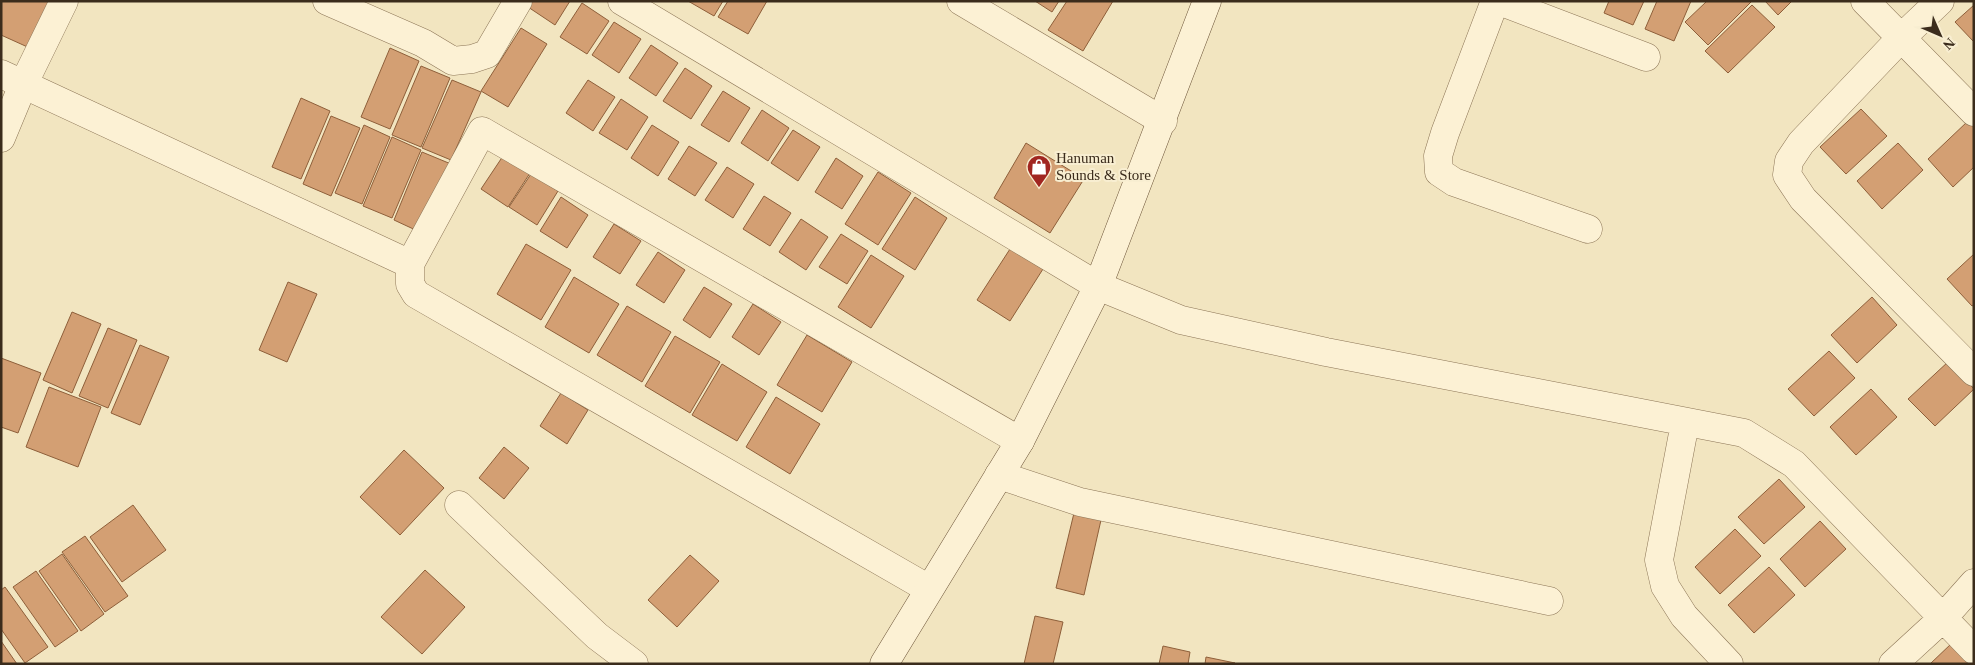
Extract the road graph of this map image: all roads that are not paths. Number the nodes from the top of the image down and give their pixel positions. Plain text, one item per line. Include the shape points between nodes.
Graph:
1 (64, 1) edge
2 (327, 1) edge
3 (518, 1) edge
4 (622, 1) edge
5 (960, 1) edge
6 (1207, 1) edge
7 (1495, 1) edge
8 (1499, 1) edge
9 (1866, 1) edge
10 (1940, 1) edge
11 (1901, 38) junction
12 (1646, 57) dead end
13 (12, 79) edge
14 (1974, 112) edge
15 (1163, 121) junction
16 (1, 138) edge
17 (1588, 229) dead end
18 (410, 264) junction
19 (1098, 286) junction
20 (1974, 372) edge
21 (1685, 423) junction
22 (1020, 440) junction
23 (999, 475) junction
24 (459, 505) dead end
25 (1974, 583) edge
26 (929, 590) junction
27 (1549, 601) dead end
28 (1942, 619) junction
29 (1974, 650) edge
30 (623, 663) edge
31 (884, 664) edge
32 (1729, 664) edge
33 (1893, 664) edge

1 - 13 street
2 - 3 street via 423,43 453,60 472,60 487,54
4 - 19 street
5 - 15 street
6 - 15 street
7 - 17 street via 1445,133 1438,156 1439,172 1454,182
8 - 12 street
9 - 11 street
10 - 11 street
11 - 14 street
11 - 20 street via 1801,143 1789,161 1787,175 1803,199
13 - 16 street
13 - 18 street
15 - 19 street
18 - 22 street via 482,131
18 - 26 street via 410,284 416,294
19 - 21 street via 1180,320
19 - 22 street
21 - 28 street via 1744,433 1794,464
21 - 32 street via 1659,560 1665,586 1684,616
22 - 23 street
23 - 26 street
23 - 27 street via 1080,502
24 - 30 street
25 - 28 street
26 - 31 street
28 - 29 street
28 - 33 street

